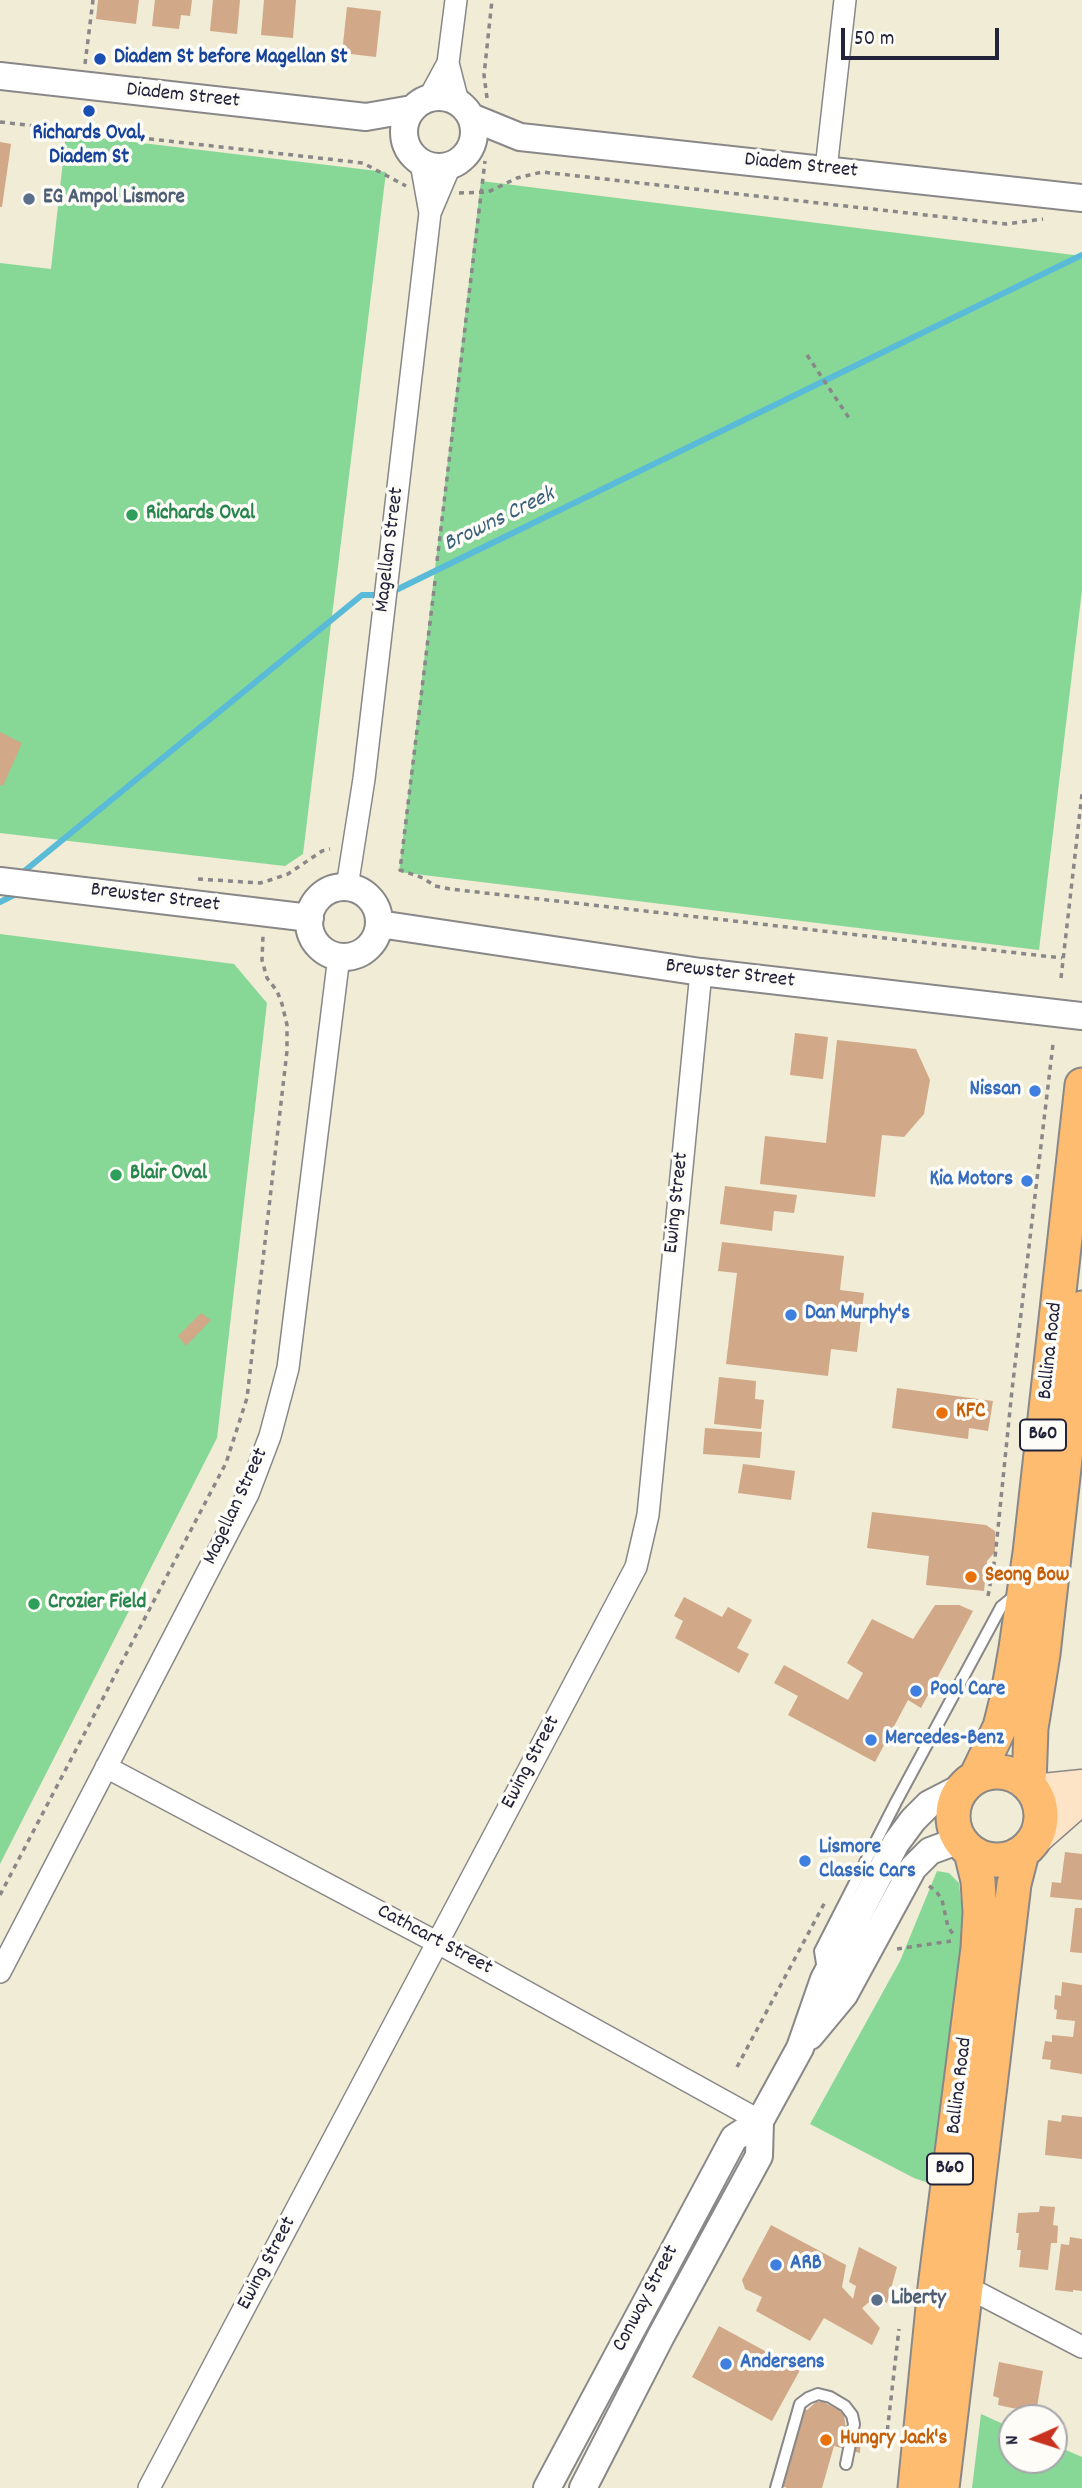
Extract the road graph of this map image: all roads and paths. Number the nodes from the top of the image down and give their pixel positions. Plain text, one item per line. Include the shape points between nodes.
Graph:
1 (93, 0) edge
2 (456, 0) edge
3 (492, 0) edge
4 (845, 0) edge
5 (449, 63) junction
6 (0, 76) edge
7 (83, 85) junction
8 (421, 104) junction
9 (472, 106) junction
10 (366, 117) junction
11 (0, 122) edge
12 (520, 137) junction
13 (404, 138) junction
14 (478, 154) junction
15 (421, 163) junction
16 (450, 166) junction
17 (826, 169) junction
18 (408, 187) dead end
19 (481, 192) junction
20 (457, 193) dead end
21 (1082, 198) edge
22 (430, 213) junction
23 (1044, 219) dead end
24 (807, 355) dead end
25 (849, 418) dead end
26 (437, 561) dead end
27 (435, 581) dead end
28 (1082, 794) edge
29 (330, 849) dead end
30 (191, 878) dead end
31 (0, 881) edge
32 (347, 887) junction
33 (310, 918) junction
34 (379, 924) junction
35 (263, 936) dead end
36 (339, 956) junction
37 (1062, 958) junction
38 (701, 972) junction
39 (1061, 978) dead end
40 (1082, 1016) edge
41 (1053, 1044) dead end
42 (1082, 1085) edge
43 (1082, 1308) edge
44 (1024, 1592) junction
45 (982, 1607) dead end
46 (106, 1767) junction
47 (971, 1781) junction
48 (1082, 1785) edge
49 (1031, 1788) junction
50 (1082, 1799) edge
51 (965, 1846) junction
52 (1027, 1847) junction
53 (924, 1883) dead end
54 (0, 1895) edge
55 (827, 1898) dead end
56 (439, 1943) junction
57 (897, 1949) dead end
58 (0, 1972) edge
59 (824, 1979) junction
60 (800, 2048) junction
61 (737, 2067) dead end
62 (760, 2121) junction
63 (967, 2287) junction
64 (899, 2329) dead end
65 (1082, 2347) edge
66 (897, 2444) dead end
67 (846, 2464) dead end
68 (149, 2488) edge
69 (547, 2488) edge
70 (583, 2488) edge
71 (776, 2488) edge
72 (915, 2488) edge
73 (942, 2488) edge

1 - 7 path
2 - 5 street
3 - 9 path via 484,89
4 - 17 street
5 - 8 street
5 - 9 street
6 - 7 street, Diadem Street
7 - 10 street, Diadem Street
8 - 9 street via 449,98
8 - 10 street, Diadem Street
8 - 13 street via 407,118
9 - 12 street, Diadem Street
9 - 14 street
10 - 13 street, Diadem Street
11 - 18 path via 363,163
12 - 14 street, Diadem Street
12 - 17 street, Diadem Street
13 - 15 street
14 - 16 street
14 - 19 path
15 - 16 street
15 - 22 street, Magellan Street
16 - 22 street, Magellan Street
17 - 21 street, Diadem Street
19 - 20 path
19 - 23 path via 542,172 1006,223
19 - 26 path
22 - 32 street, Magellan Street via 364,779
24 - 25 path
27 - 37 path via 401,870 450,889
28 - 37 path
29 - 30 path via 288,874 260,883
31 - 33 street, Brewster Street
32 - 33 street via 320,897
32 - 34 street via 368,896 377,909
33 - 36 street via 317,943
34 - 36 street via 366,949
34 - 38 street, Brewster Street
35 - 54 path via 261,960 288,1026 247,1398 226,1463
36 - 46 street, Magellan Street via 288,1368 270,1436 248,1494
37 - 39 path
38 - 40 street, Brewster Street
38 - 56 street, Ewing Street via 643,1544 636,1567
41 - 45 path via 995,1558 989,1595
42 - 44 main road, Ballina Road / B60
43 - 49 main road, Ballina Road / B60 via 1031,1728
44 - 47 main road, Ballina Road / B60 via 1000,1727
44 - 59 lane via 1001,1607 896,1802 820,1951
46 - 56 street, Cathcart Street
46 - 58 street, Magellan Street
47 - 49 main road via 1000,1772
47 - 51 main road, B60 via 955,1802 953,1815 954,1828
47 - 59 street, Conway Street via 929,1804 895,1843
48 - 49 main road
49 - 52 main road, B60 via 1041,1820
50 - 52 main road
51 - 52 main road via 990,1860 1002,1860
51 - 60 street, Conway Street via 930,1851 913,1868 844,1995
51 - 72 main road, Ballina Road / B60 via 978,1891 978,1948
52 - 63 main road, Ballina Road / B60 via 1014,1884
53 - 57 path via 942,1900 948,1927 957,1940
55 - 61 path
56 - 62 street, Cathcart Street
56 - 68 street, Ewing Street
59 - 60 street, Conway Street
60 - 62 street, Conway Street
62 - 69 street, Conway Street via 734,2138
62 - 70 street, Conway Street via 760,2156
63 - 65 street
63 - 73 main road, Ballina Road / B60
64 - 66 path via 886,2442
67 - 71 lane via 852,2415 845,2406 818,2394 800,2404

